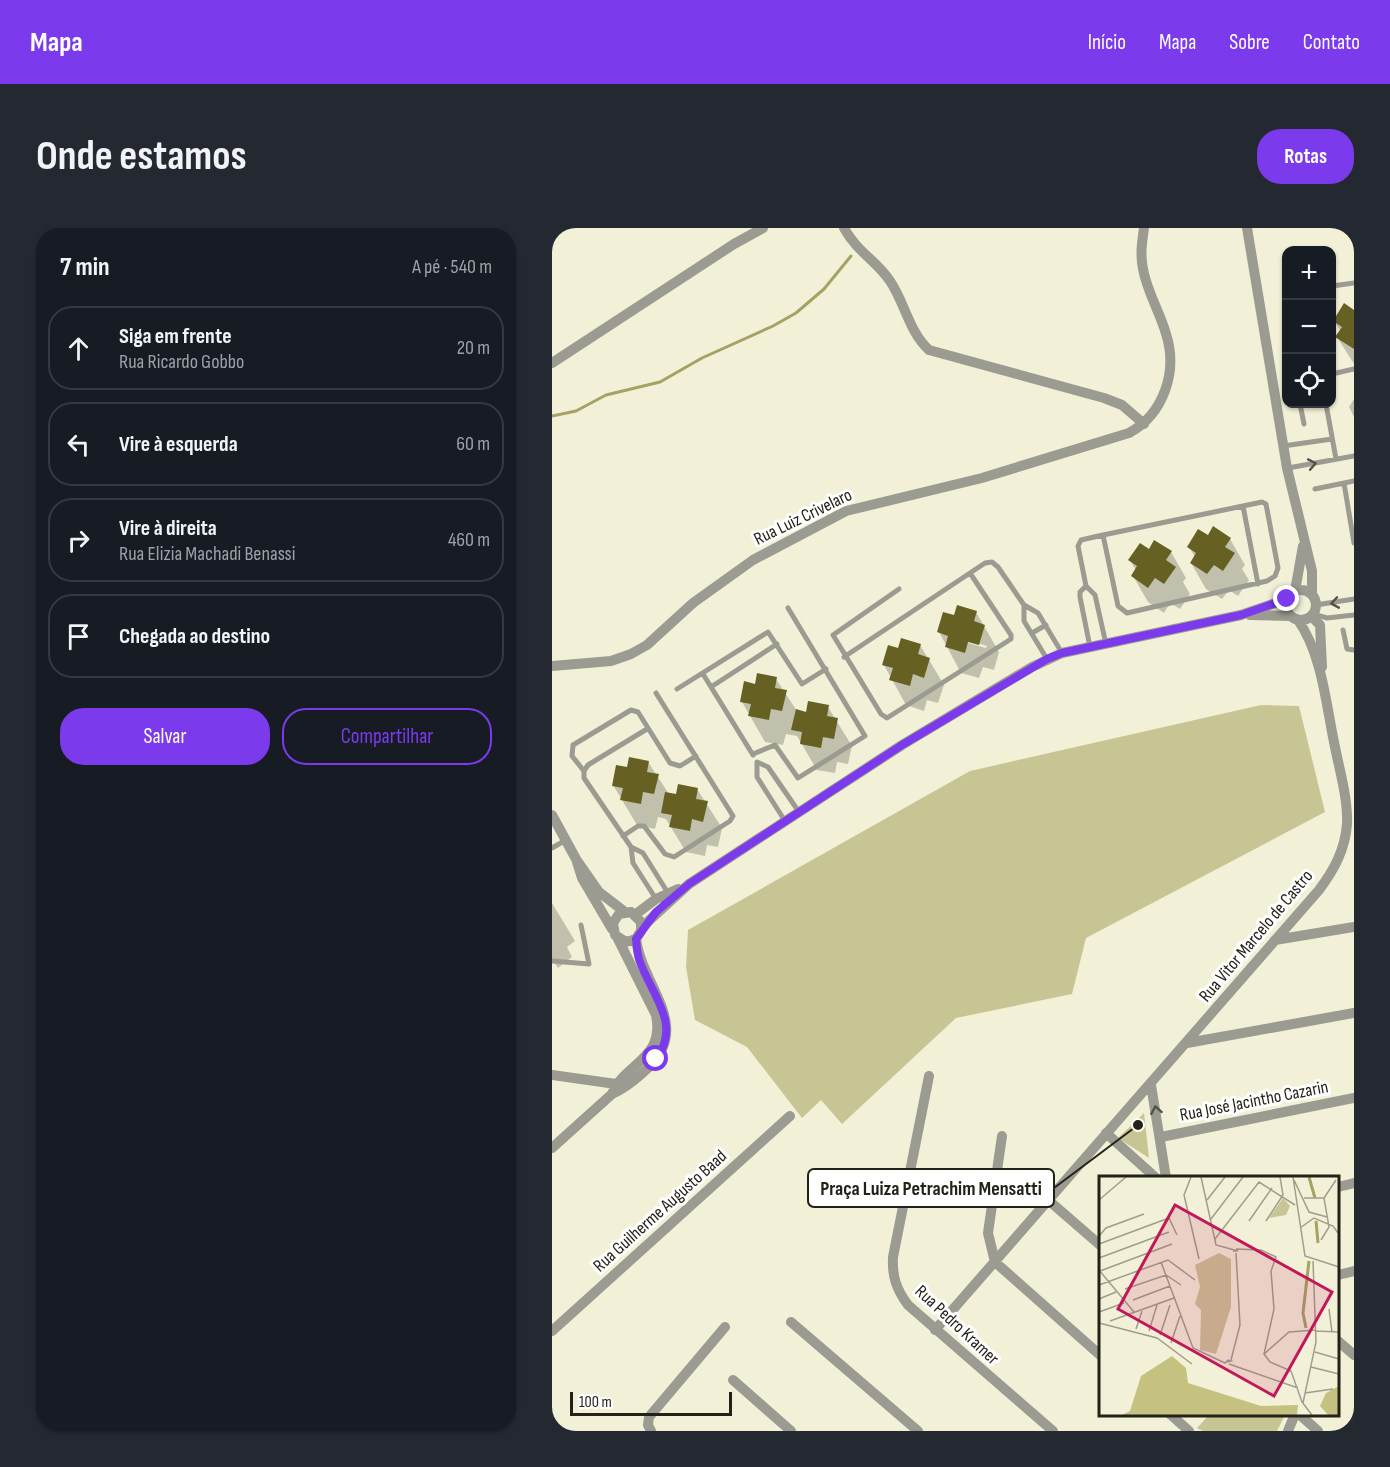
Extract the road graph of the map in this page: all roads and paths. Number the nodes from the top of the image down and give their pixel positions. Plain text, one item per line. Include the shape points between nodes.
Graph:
1 (763, 228) edge
2 (844, 228) edge
3 (1144, 228) edge
4 (1247, 228) edge
5 (1354, 283) edge
6 (1336, 285) edge
7 (552, 363) edge
8 (1354, 369) edge
9 (1336, 373) edge
10 (1301, 408) edge
11 (1327, 408) edge
12 (1144, 424) junction
13 (1304, 424) dead end
14 (1332, 439) junction
15 (1283, 446) junction
16 (1354, 456) edge
17 (1336, 459) junction
18 (1287, 468) junction
19 (1354, 482) edge
20 (1344, 483) junction
21 (1315, 489) dead end
22 (1243, 506) junction
23 (1103, 535) junction
24 (1303, 540) junction
25 (1354, 543) edge
26 (970, 573) junction
27 (1258, 584) junction
28 (1086, 586) junction
29 (899, 589) dead end
30 (1295, 591) junction
31 (1312, 595) junction
32 (1287, 599) junction
33 (1354, 599) edge
34 (1024, 605) junction
35 (788, 608) dead end
36 (1314, 612) junction
37 (1099, 613) junction
38 (1241, 615) junction
39 (1354, 615) edge
40 (1084, 616) junction
41 (1294, 618) junction
42 (1046, 625) junction
43 (1343, 630) dead end
44 (1032, 633) junction
45 (777, 644) junction
46 (1106, 644) junction
47 (1090, 647) junction
48 (1354, 650) edge
49 (1062, 653) junction
50 (844, 657) junction
51 (1047, 659) junction
52 (552, 666) edge
53 (826, 669) junction
54 (703, 674) junction
55 (1320, 676) junction
56 (711, 687) junction
57 (678, 689) dead end
58 (656, 693) dead end
59 (647, 729) junction
60 (753, 754) junction
61 (696, 756) junction
62 (757, 762) junction
63 (584, 771) junction
64 (777, 782) junction
65 (765, 790) junction
66 (799, 812) junction
67 (552, 815) edge
68 (785, 821) junction
69 (556, 831) edge
70 (622, 836) junction
71 (566, 840) junction
72 (631, 847) junction
73 (552, 848) edge
74 (576, 859) junction
75 (652, 868) junction
76 (640, 875) junction
77 (689, 884) junction
78 (668, 893) junction
79 (656, 899) junction
80 (630, 913) junction
81 (581, 925) dead end
82 (642, 927) junction
83 (1354, 927) edge
84 (615, 933) junction
85 (636, 939) junction
86 (1275, 940) junction
87 (552, 961) edge
88 (1354, 1013) edge
89 (662, 1025) junction
90 (1188, 1043) junction
91 (552, 1075) edge
92 (929, 1076) dead end
93 (1151, 1085) junction
94 (617, 1089) junction
95 (1354, 1098) edge
96 (790, 1116) dead end
97 (1106, 1133) junction
98 (1002, 1136) dead end
99 (1161, 1137) junction
100 (552, 1148) edge
101 (1154, 1176) edge
102 (1166, 1176) edge
103 (1354, 1183) edge
104 (1339, 1187) edge
105 (1047, 1199) junction
106 (1099, 1243) edge
107 (995, 1262) junction
108 (1354, 1271) edge
109 (1339, 1275) edge
110 (791, 1322) dead end
111 (725, 1327) dead end
112 (552, 1330) edge
113 (935, 1330) junction
114 (1339, 1342) edge
115 (1099, 1353) edge
116 (1354, 1355) edge
117 (732, 1380) dead end
118 (1172, 1416) edge
119 (1296, 1416) edge
120 (1299, 1416) edge
121 (651, 1431) edge
122 (791, 1431) edge
123 (918, 1431) edge
124 (1053, 1431) edge
125 (1189, 1431) edge
126 (1288, 1431) edge
127 (1318, 1431) edge

1 - 7 street
2 - 12 street via 853,244 890,280 928,351 1104,398 1122,405
3 - 12 street via 1143,268 1166,332 1170,361 1163,399
4 - 15 street
5 - 6 lane
8 - 9 lane
10 - 13 lane
11 - 14 lane
12 - 52 street, Rua Luiz Crivelaro via 1129,433 981,478 846,511 753,560 631,654 611,661
14 - 15 lane
14 - 17 lane
15 - 18 street
16 - 17 lane
18 -> 17 lane
18 - 24 street
19 - 20 lane
20 - 21 lane
20 - 25 lane
22 - 23 lane
22 - 27 lane
22 - 27 lane via 1266,504 1278,568 1272,579
23 - 27 lane via 1118,606 1127,613
23 - 28 lane via 1078,543
24 - 30 street
24 - 31 street via 1312,571
26 - 34 lane via 985,563 996,564
26 - 50 lane
26 - 50 lane via 1011,635 1010,640 890,718 881,714
28 - 37 lane via 1094,591
28 - 40 lane via 1080,595
29 - 50 lane via 833,634
30 - 31 street via 1304,590
30 - 32 street
31 - 36 street
32 - 38 street
32 - 41 street via 1286,608
33 -> 36 lane
34 - 42 lane via 1036,610
34 - 44 lane via 1023,618
35 - 53 lane
36 - 39 lane via 1334,618
36 - 41 street
36 - 55 street via 1320,625
37 - 40 lane
37 - 46 lane
38 - 41 street
38 - 46 street
40 - 47 lane
41 - 55 street via 1308,636
42 - 44 lane
42 - 49 lane
43 - 48 lane via 1347,649
44 - 51 lane
45 - 53 lane via 802,684
45 - 54 lane via 767,632
45 - 56 lane
46 - 47 street
47 - 49 street
49 - 51 street
51 - 66 street
53 - 60 lane via 864,731 864,738 798,778 775,745
54 - 56 lane
54 - 57 lane
55 - 86 street, Rua Vitor Marcelo de Castro via 1347,823 1339,860 1319,890
56 - 60 lane
58 - 61 lane
59 - 61 lane via 670,764 680,766
59 - 63 lane
59 - 63 lane via 638,712 631,710 575,744 571,753
60 - 62 lane
61 - 70 lane via 732,811 731,820 674,857 665,854 644,826
62 - 64 lane via 768,767
62 - 65 lane via 756,773
63 - 70 lane
64 - 65 lane
64 - 66 lane
65 - 68 lane
66 - 68 street
67 - 69 street
68 - 77 street
69 - 71 street
70 - 72 lane
71 - 73 lane
71 - 74 street
72 - 75 lane via 643,853
72 - 76 lane
74 - 80 street via 608,901
74 - 84 street via 582,878
75 - 76 lane
75 - 78 lane
76 - 79 lane
77 - 78 street
77 - 82 street
78 - 79 street
79 - 80 street
80 - 82 street
80 - 84 street via 615,918
81 - 87 lane via 589,964
82 - 85 street
83 - 86 street
84 - 85 street via 626,942
84 - 89 street
85 - 89 street via 639,961 660,1002
86 - 90 street, Rua Vitor Marcelo de Castro
88 - 90 street
89 - 94 street via 667,1039 663,1050
90 - 93 street, Rua Vitor Marcelo de Castro
91 - 94 street
92 - 113 street, Rua Pedro Kramer via 892,1273 908,1305
93 - 97 street, Rua Vitor Marcelo de Castro
99 -> 93 street
94 - 100 street
95 - 99 street, Rua José Jacintho Cazarin
96 - 112 street, Rua Guilherme Augusto Baad
97 - 101 street
97 - 105 street, Rua Vitor Marcelo de Castro
98 - 107 street via 988,1233
99 - 102 street
103 - 104 street
105 - 106 street
105 - 107 street, Rua Vitor Marcelo de Castro
107 - 113 street, Rua Vitor Marcelo de Castro
107 - 115 street
108 - 109 street
110 - 123 street
111 - 121 street via 649,1417
113 - 124 street, Rua Pedro Kramer
114 - 116 street
117 - 122 street
118 - 125 street
119 - 126 street
120 - 127 street

